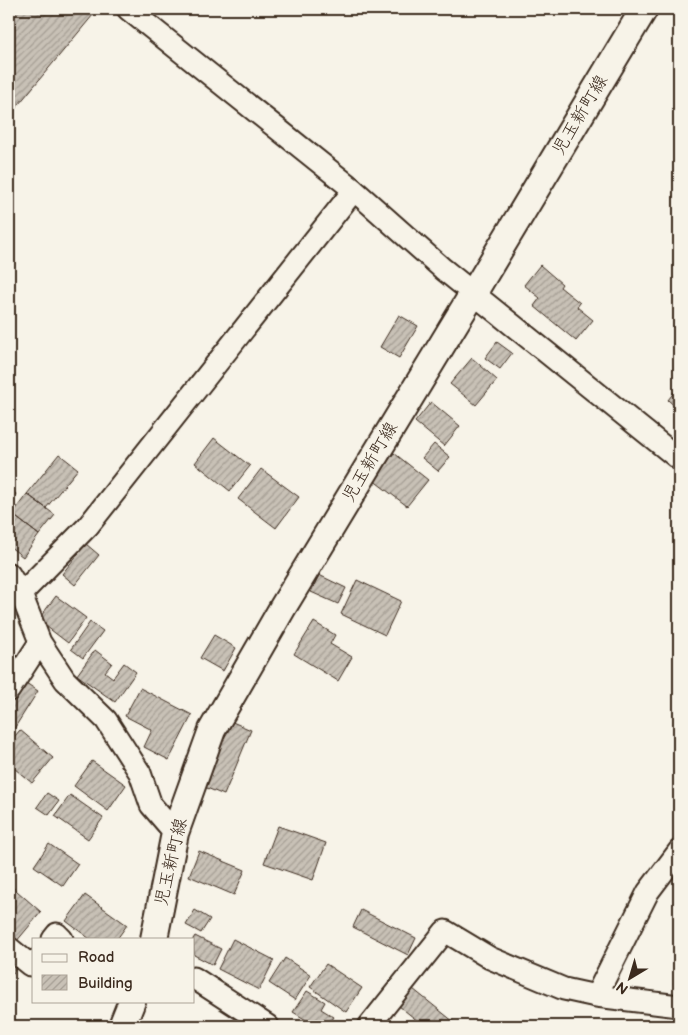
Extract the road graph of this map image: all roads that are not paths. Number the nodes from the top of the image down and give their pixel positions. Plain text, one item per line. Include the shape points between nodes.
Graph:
1 (128, 9) edge
2 (644, 9) edge
3 (354, 190) junction
4 (474, 292) junction
5 (679, 459) edge
6 (9, 574) edge
7 (21, 594) junction
8 (40, 642) junction
9 (9, 690) edge
10 (175, 833) junction
11 (679, 851) edge
12 (154, 938) edge
13 (9, 948) edge
14 (32, 963) edge
15 (195, 979) edge
16 (596, 996) junction
17 (132, 1002) edge
18 (679, 1006) edge
19 (122, 1026) edge
20 (268, 1026) edge
21 (369, 1026) edge

1 - 3 street
2 - 4 main road, 児玉新町線
3 - 4 street
3 - 7 street via 88,526
4 - 5 street
4 - 10 main road, 児玉新町線 via 292,590 212,730
6 - 7 street
7 - 8 street
8 - 9 street
8 - 10 street via 65,680 106,720 140,773 151,805
10 - 12 main road, 児玉新町線
11 - 16 street via 648,892
13 - 14 street via 30,965
15 - 20 street
16 - 18 street
16 - 21 street via 564,989 490,958 445,931
17 - 19 main road

